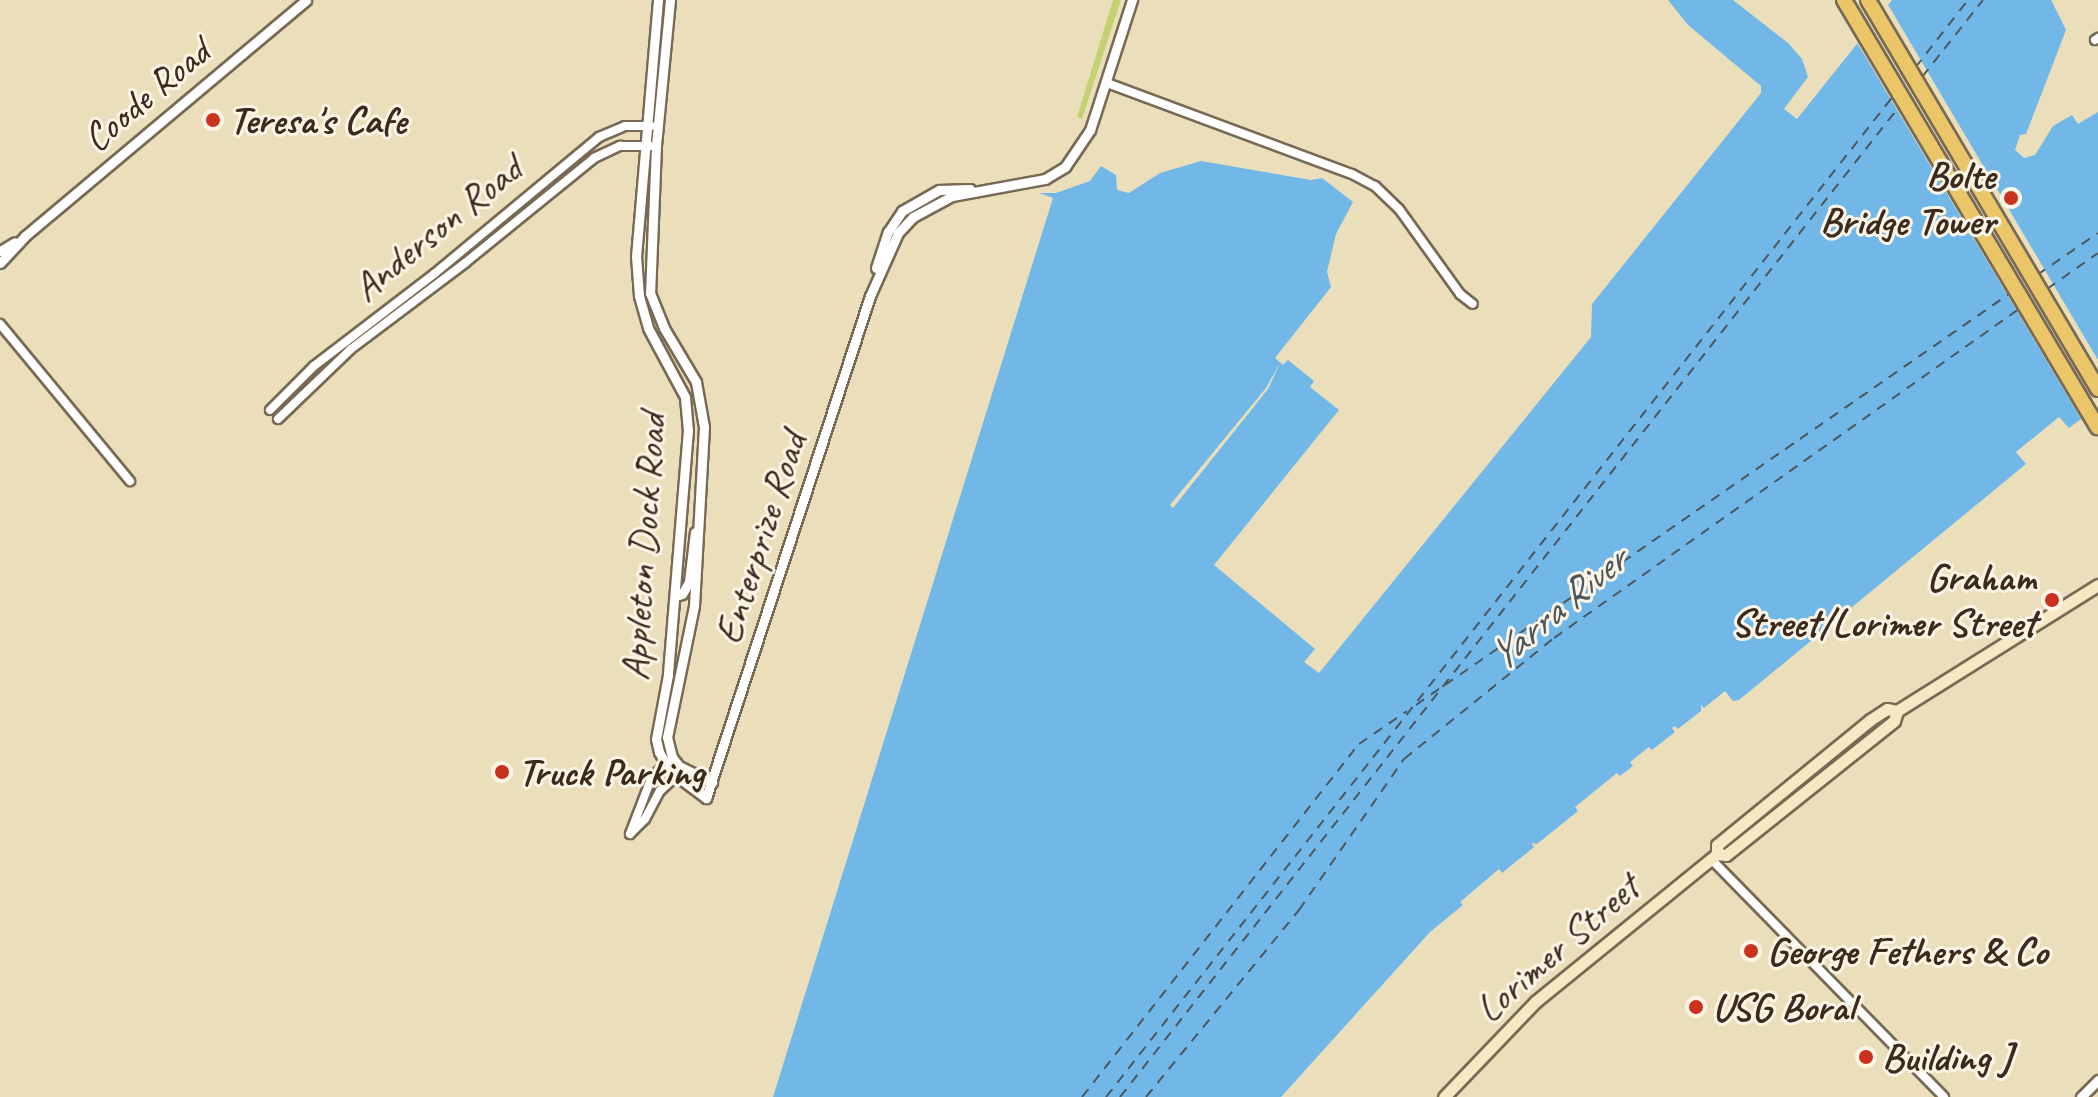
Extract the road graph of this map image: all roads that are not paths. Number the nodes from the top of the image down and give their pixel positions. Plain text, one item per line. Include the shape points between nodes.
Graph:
1 (306, 0) edge
2 (658, 0) edge
3 (670, 0) edge
4 (1132, 0) edge
5 (1844, 0) edge
6 (1868, 0) edge
7 (1107, 83) junction
8 (646, 125) junction
9 (658, 126) junction
10 (644, 145) junction
11 (656, 146) junction
12 (25, 236) junction
13 (0, 251) edge
14 (0, 265) edge
15 (1473, 304) dead end
16 (0, 324) edge
17 (2098, 389) edge
18 (270, 410) dead end
19 (278, 419) dead end
20 (2098, 427) edge
21 (130, 481) dead end
22 (701, 489) junction
23 (2098, 585) edge
24 (675, 596) junction
25 (665, 764) junction
26 (676, 776) junction
27 (712, 782) junction
28 (1714, 857) junction
29 (2098, 1080) edge
30 (1444, 1097) edge
31 (1944, 1097) edge
32 (2081, 1097) edge

1 - 12 street, Coode Road
2 - 8 street, Appleton Dock Road
3 - 9 street, Appleton Dock Road
4 - 7 street, Enterprize Road
5 - 20 highway
6 - 17 highway
7 - 15 street via 1375,186
7 - 27 street, Enterprize Road via 1090,130 1065,167 1045,179 973,189 932,204 898,233 870,296
8 - 9 street, Anderson Road
8 - 10 street, Appleton Dock Road
8 - 18 street, Anderson Road via 625,126 599,137 314,366
9 - 11 street, Appleton Dock Road
10 - 11 street, Anderson Road
10 - 19 street, Anderson Road via 620,146 575,172 351,349
10 - 24 street, Appleton Dock Road via 636,256 639,296 648,328 687,408
11 - 22 street, Appleton Dock Road via 650,293 703,406
12 - 13 street, Coode Road
12 - 14 street, Coode Road
16 - 21 street
22 - 24 street via 689,582
22 - 27 street, Appleton Dock Road via 694,606 667,737 679,766
23 - 28 main road, Lorimer Street via 1897,711 1887,709 1717,845
24 - 25 street, Appleton Dock Road via 656,739
25 - 26 street
25 - 26 street via 651,779 630,834
26 - 27 street, Enterprize Road via 706,798
28 - 30 main road, Lorimer Street via 1525,1010
28 - 31 street
29 - 32 street

